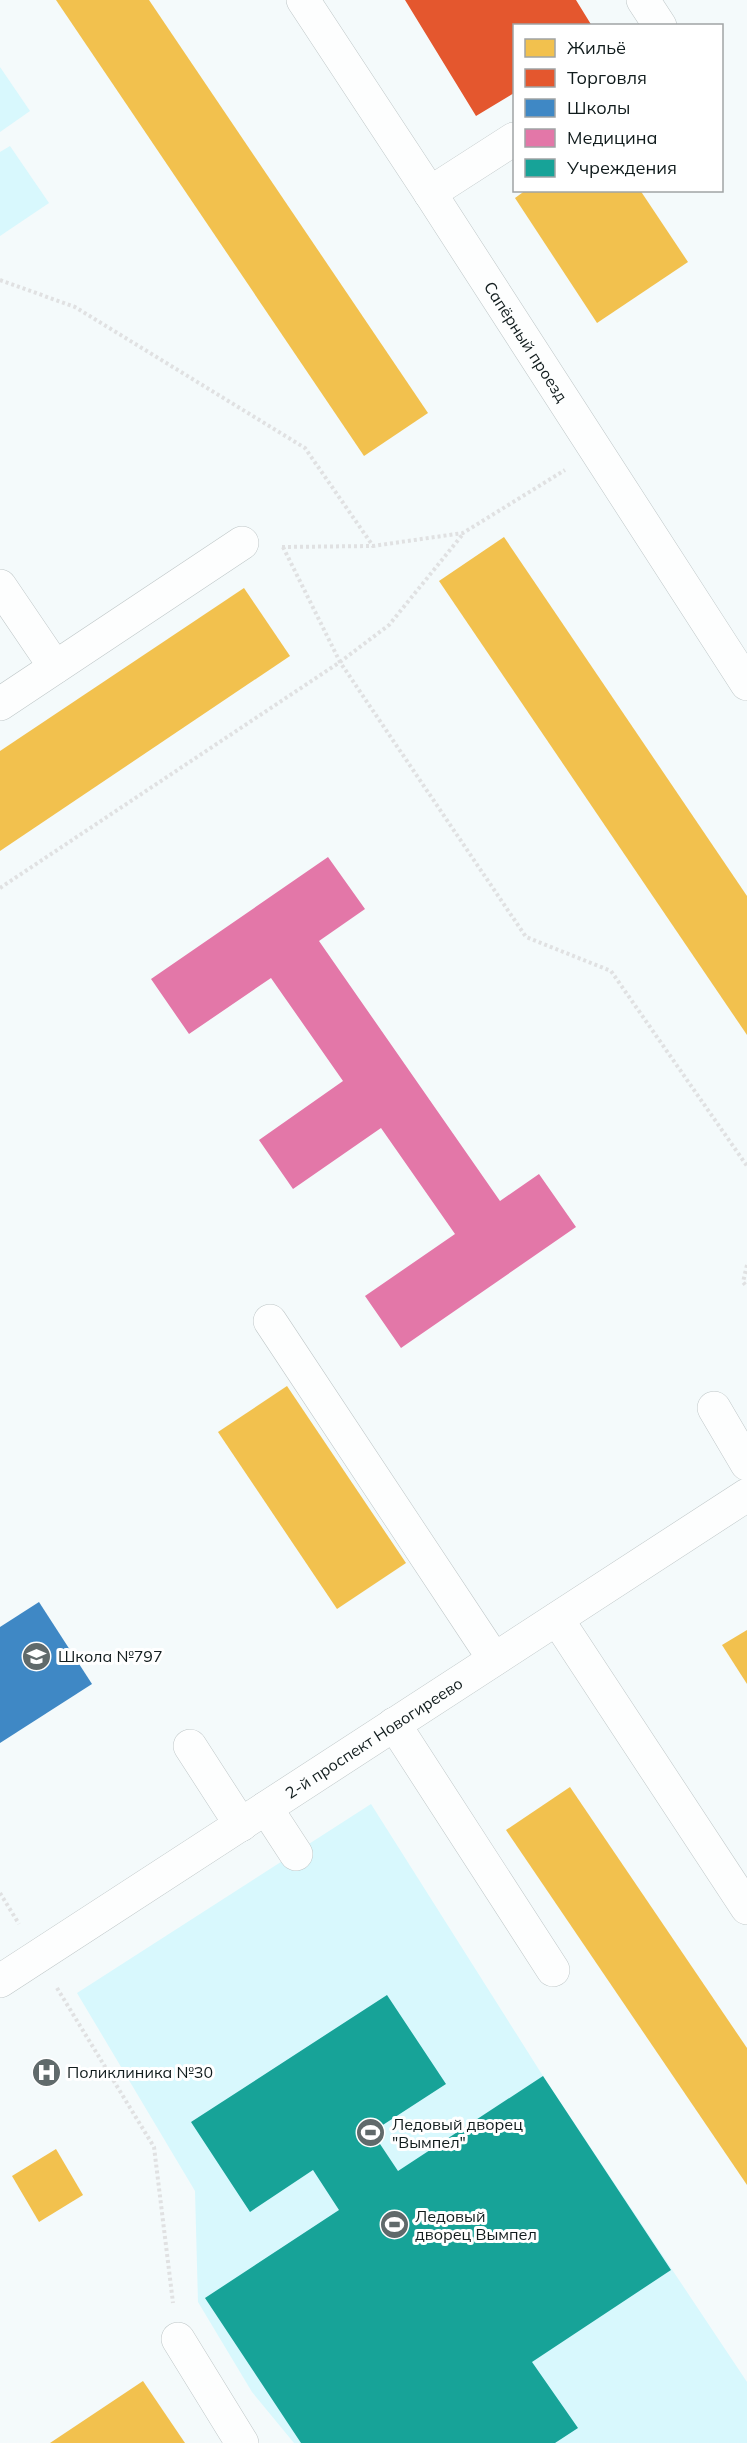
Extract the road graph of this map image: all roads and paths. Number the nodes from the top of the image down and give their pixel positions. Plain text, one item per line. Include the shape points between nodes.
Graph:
1 (303, 0) edge
2 (643, 0) edge
3 (659, 24) edge
4 (513, 140) edge
5 (430, 193) junction
6 (0, 280) edge
7 (571, 466) dead end
8 (463, 533) junction
9 (242, 543) joint
10 (373, 546) junction
11 (283, 548) junction
12 (0, 586) edge
13 (340, 662) junction
14 (55, 667) junction
15 (747, 684) edge
16 (0, 704) edge
17 (0, 888) edge
18 (747, 1166) edge
19 (747, 1265) edge
20 (747, 1287) edge
21 (270, 1321) dead end
22 (714, 1408) dead end
23 (747, 1464) edge
24 (747, 1495) edge
25 (557, 1619) junction
26 (495, 1659) junction
27 (394, 1724) junction
28 (190, 1746) dead end
29 (253, 1816) junction
30 (296, 1854) dead end
31 (0, 1893) edge
32 (747, 1908) edge
33 (22, 1928) dead end
34 (553, 1970) dead end
35 (0, 1981) edge
36 (56, 1987) dead end
37 (178, 2338) joint
38 (242, 2443) edge

1 - 5 street, Сапёрный проезд
2 - 3 street
4 - 5 street
5 - 15 street, Сапёрный проезд
6 - 10 path via 75,307 305,448
7 - 8 path
8 - 10 path
8 - 13 path via 389,625
9 - 11 path
9 - 14 street
10 - 11 path
11 - 13 path
12 - 14 street
13 - 17 path
13 - 18 path via 526,937 611,971
14 - 16 street
19 - 20 path via 743,1282
21 - 26 street
22 - 23 street
24 - 25 street, 2-й проспект Новогиреево
25 - 26 street, 2-й проспект Новогиреево
25 - 32 street
26 - 27 street, 2-й проспект Новогиреево
27 - 29 street, 2-й проспект Новогиреево
27 - 34 street
28 - 29 street
29 - 30 street
29 - 35 street, 2-й проспект Новогиреево
31 - 33 path
36 - 37 path via 154,2147
37 - 38 street

